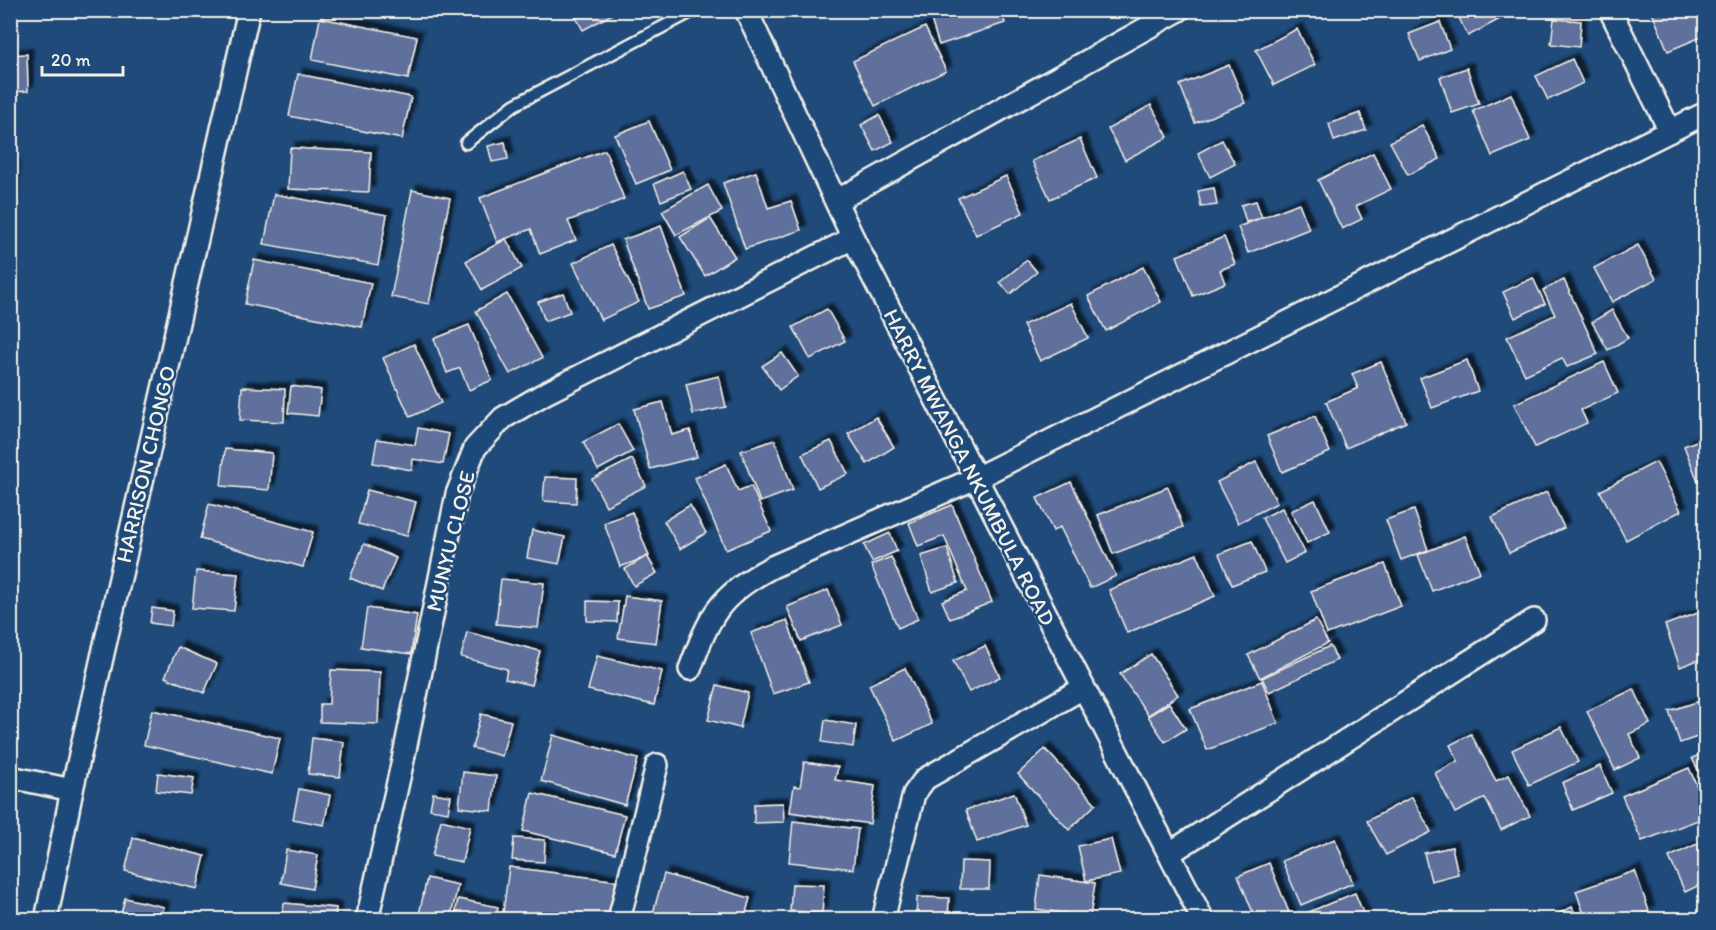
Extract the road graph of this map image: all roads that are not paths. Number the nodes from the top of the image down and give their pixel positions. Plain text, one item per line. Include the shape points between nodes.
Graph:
1 (249, 10) edge
2 (695, 10) edge
3 (746, 10) edge
4 (1179, 10) edge
5 (1610, 10) edge
6 (1706, 113) edge
7 (1670, 131) junction
8 (466, 143) dead end
9 (836, 201) junction
10 (853, 238) junction
11 (976, 478) junction
12 (1534, 620) dead end
13 (690, 669) dead end
14 (1083, 688) junction
15 (657, 765) dead end
16 (10, 777) edge
17 (72, 790) junction
18 (1170, 853) junction
19 (46, 920) edge
20 (367, 920) edge
21 (619, 920) edge
22 (883, 920) edge
23 (1203, 920) edge

1 - 17 street, HARRISON CHONGO
2 - 8 lane via 514,105
3 - 9 street, HARRY MWANGA NKUMBULA ROAD
4 - 9 street
5 - 7 street
6 - 7 street
7 - 11 street
9 - 10 street, HARRY MWANGA NKUMBULA ROAD
10 - 11 street, HARRY MWANGA NKUMBULA ROAD
10 - 20 street, MUNYU CLOSE via 544,394 503,418 475,448 457,494
11 - 13 street via 750,578 733,591 710,620
11 - 14 street, HARRY MWANGA NKUMBULA ROAD
12 - 18 street
14 - 18 street, HARRY MWANGA NKUMBULA ROAD
14 - 22 street via 925,780 914,794
15 - 21 street
16 - 17 street
17 - 19 street, HARRISON CHONGO
18 - 23 street, HARRY MWANGA NKUMBULA ROAD

